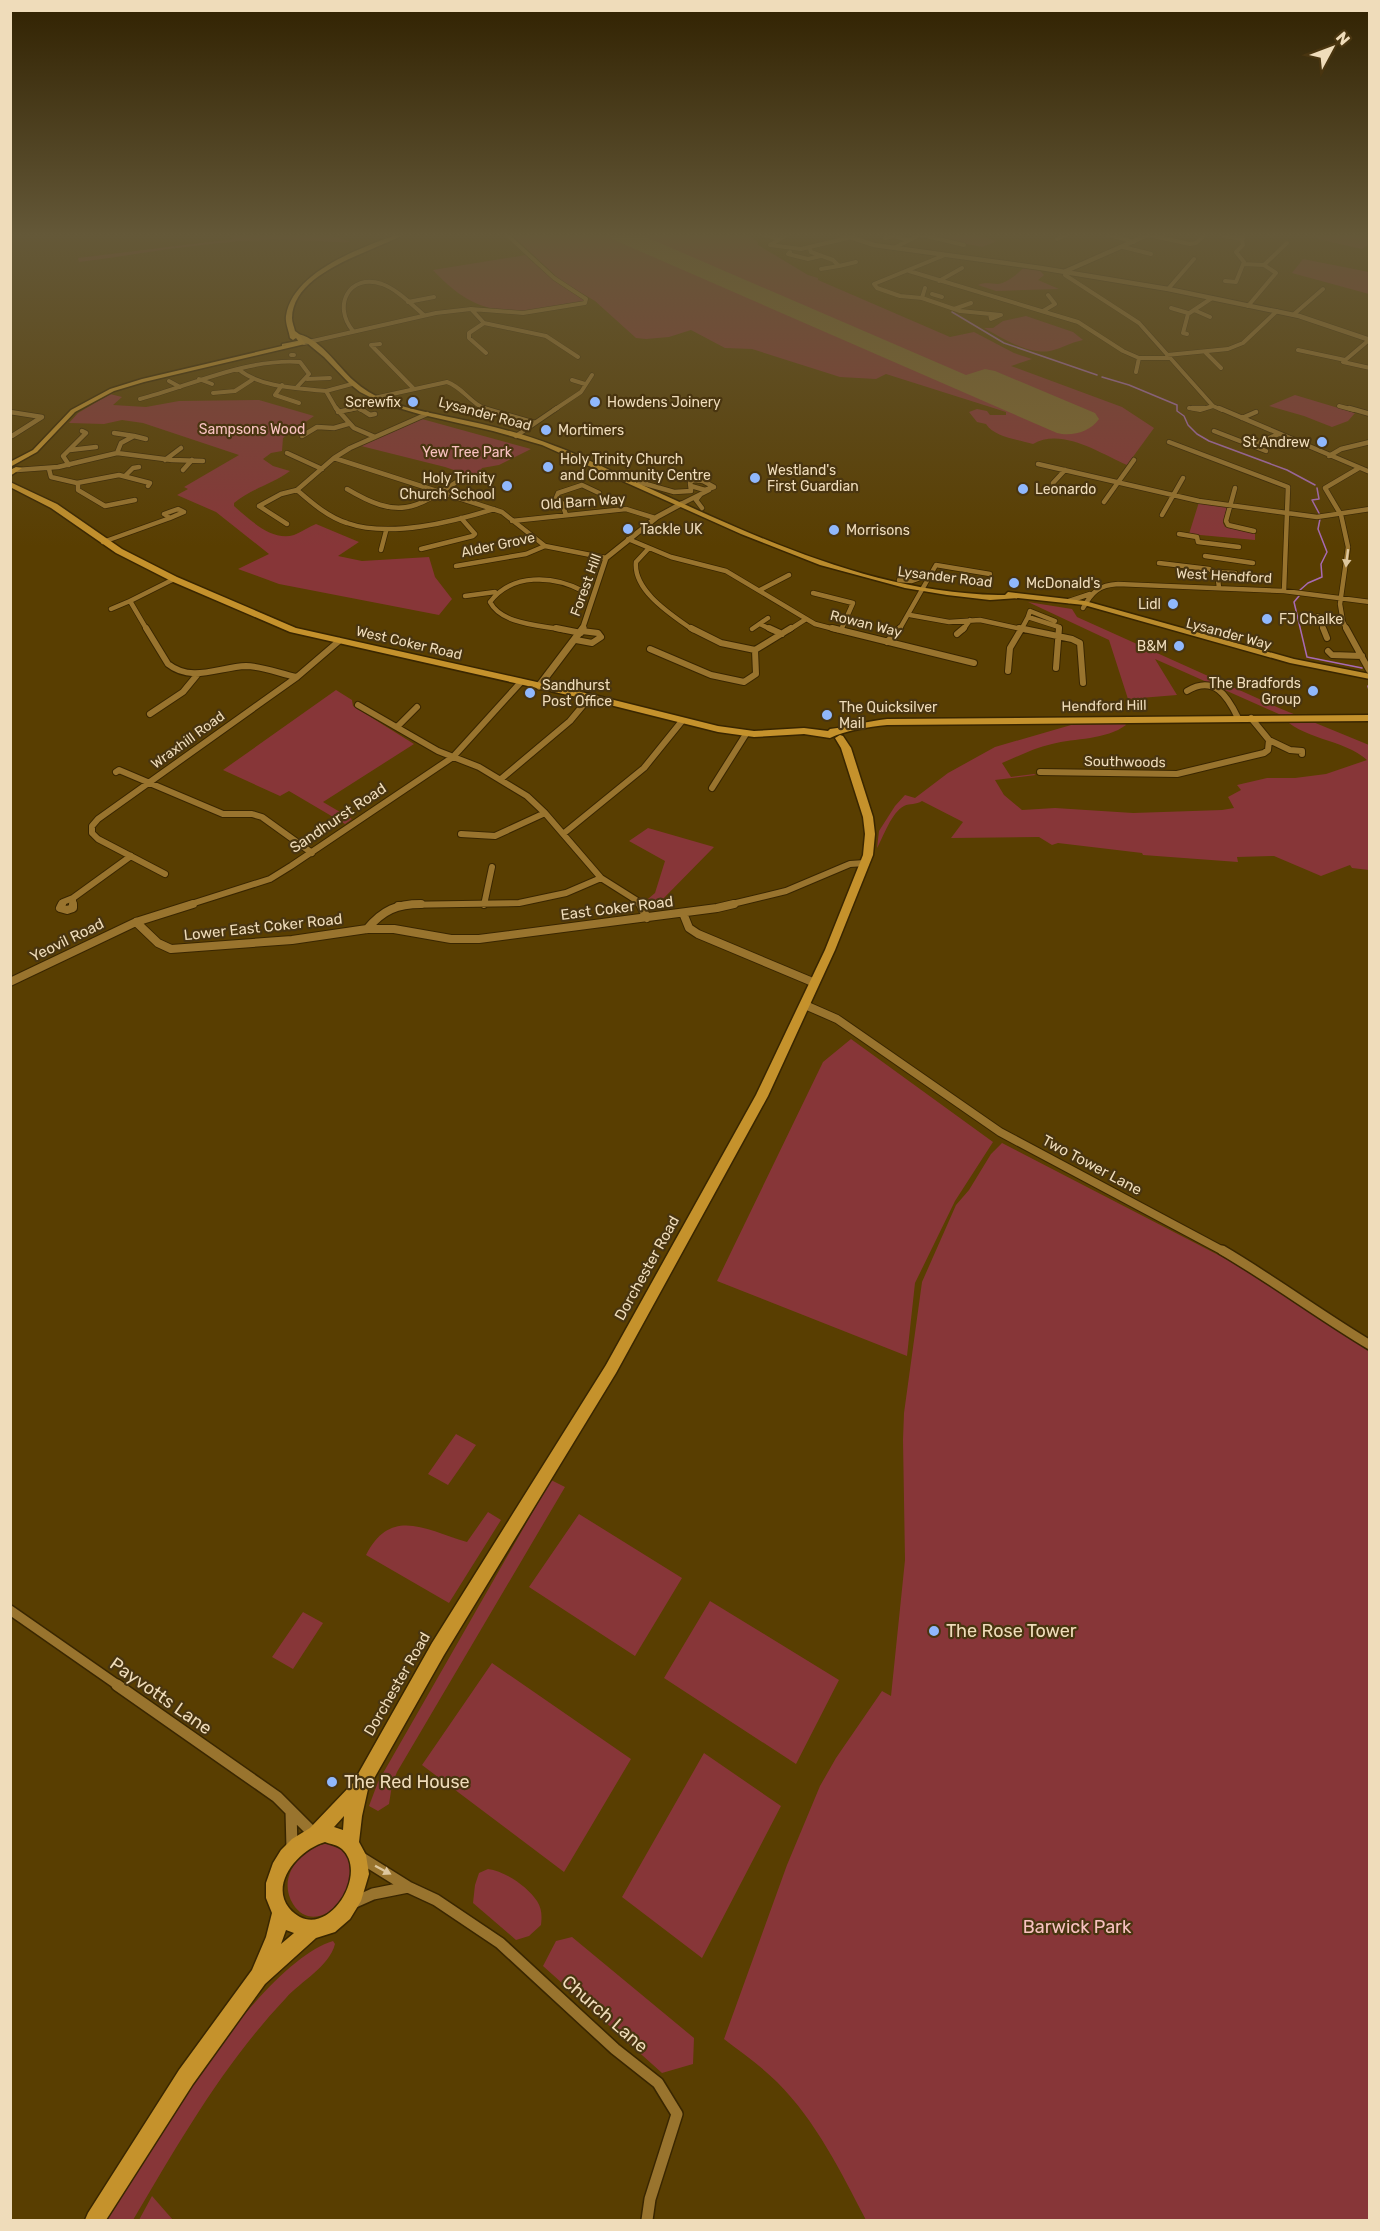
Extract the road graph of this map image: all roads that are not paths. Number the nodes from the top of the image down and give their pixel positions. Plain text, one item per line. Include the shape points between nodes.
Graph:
1 (297, 338) edge
2 (320, 338) edge
3 (469, 338) edge
4 (549, 338) edge
5 (1103, 338) edge
6 (1152, 338) edge
7 (1248, 338) edge
8 (1369, 340) edge
9 (299, 342) junction
10 (486, 342) dead end
11 (380, 344) dead end
12 (476, 344) junction
13 (581, 350) dead end
14 (1298, 350) dead end
15 (571, 352) junction
16 (486, 353) dead end
17 (1206, 353) junction
18 (1168, 356) junction
19 (578, 357) dead end
20 (1139, 358) junction
21 (1343, 362) junction
22 (1221, 368) dead end
23 (1370, 368) edge
24 (238, 369) junction
25 (1136, 372) dead end
26 (592, 375) dead end
27 (330, 378) dead end
28 (199, 379) junction
29 (307, 379) junction
30 (252, 380) junction
31 (572, 380) dead end
32 (169, 381) dead end
33 (208, 384) dead end
34 (352, 384) junction
35 (585, 384) junction
36 (282, 385) junction
37 (180, 387) junction
38 (297, 387) junction
39 (413, 388) junction
40 (136, 391) dead end
41 (326, 391) junction
42 (213, 393) dead end
43 (374, 398) junction
44 (299, 403) dead end
45 (1214, 406) junction
46 (1339, 406) dead end
47 (10, 412) edge
48 (338, 412) junction
49 (1256, 412) dead end
50 (427, 414) junction
51 (1370, 414) edge
52 (370, 415) dead end
53 (1190, 415) dead end
54 (1242, 418) junction
55 (535, 423) junction
56 (351, 426) junction
57 (118, 431) dead end
58 (1214, 431) dead end
59 (86, 432) dead end
60 (1279, 434) junction
61 (134, 436) junction
62 (303, 436) dead end
63 (516, 436) junction
64 (11, 437) edge
65 (375, 437) junction
66 (146, 439) dead end
67 (1370, 441) edge
68 (1169, 442) dead end
69 (1252, 445) junction
70 (96, 447) dead end
71 (70, 450) junction
72 (180, 451) dead end
73 (1266, 451) dead end
74 (117, 453) junction
75 (288, 453) dead end
76 (1329, 456) junction
77 (334, 458) junction
78 (203, 459) dead end
79 (165, 460) junction
80 (192, 460) junction
81 (1134, 460) dead end
82 (1038, 464) dead end
83 (69, 465) junction
84 (136, 466) dead end
85 (188, 468) dead end
86 (1359, 468) junction
87 (49, 469) junction
88 (322, 469) junction
89 (13, 470) edge
90 (1065, 471) junction
91 (1370, 472) edge
92 (618, 475) junction
93 (125, 476) junction
94 (464, 477) dead end
95 (1183, 478) dead end
96 (639, 482) junction
97 (1053, 483) dead end
98 (1117, 483) junction
99 (11, 484) edge
100 (78, 484) junction
101 (151, 484) dead end
102 (691, 488) junction
103 (1235, 488) dead end
104 (347, 489) dead end
105 (710, 489) junction
106 (297, 490) junction
107 (443, 492) junction
108 (595, 492) dead end
109 (701, 494) junction
110 (1173, 495) junction
111 (131, 499) dead end
112 (679, 502) junction
113 (1104, 502) dead end
114 (1230, 506) junction
115 (494, 508) junction
116 (702, 508) junction
117 (1370, 509) edge
118 (1287, 513) junction
119 (566, 514) junction
120 (1162, 515) dead end
121 (1341, 515) junction
122 (170, 518) dead end
123 (461, 518) junction
124 (655, 518) junction
125 (512, 521) junction
126 (287, 524) dead end
127 (386, 531) junction
128 (1254, 531) dead end
129 (1179, 534) dead end
130 (756, 536) junction
131 (627, 539) junction
132 (103, 542) junction
133 (1207, 544) junction
134 (545, 546) junction
135 (649, 548) junction
136 (421, 549) dead end
137 (381, 550) dead end
138 (1240, 552) junction
139 (1205, 556) junction
140 (606, 558) junction
141 (1159, 563) dead end
142 (1253, 563) dead end
143 (456, 566) dead end
144 (838, 568) junction
145 (1204, 569) junction
146 (1214, 572) junction
147 (1235, 573) dead end
148 (990, 574) dead end
149 (789, 575) dead end
150 (930, 575) junction
151 (174, 579) junction
152 (899, 580) junction
153 (924, 587) junction
154 (1220, 587) junction
155 (760, 590) junction
156 (583, 591) dead end
157 (1284, 591) junction
158 (495, 592) junction
159 (813, 593) dead end
160 (1090, 594) junction
161 (465, 596) dead end
162 (1342, 600) junction
163 (130, 601) junction
164 (1370, 602) edge
165 (1076, 603) junction
166 (111, 609) dead end
167 (1110, 610) junction
168 (910, 615) junction
169 (768, 618) dead end
170 (806, 619) junction
171 (970, 620) junction
172 (1343, 622) junction
173 (760, 624) junction
174 (1020, 628) junction
175 (752, 629) dead end
176 (841, 630) junction
177 (582, 632) junction
178 (782, 634) junction
179 (957, 634) dead end
180 (1323, 634) dead end
181 (1059, 638) junction
182 (576, 640) junction
183 (339, 641) junction
184 (887, 642) junction
185 (650, 649) dead end
186 (756, 650) junction
187 (1331, 654) dead end
188 (1362, 657) junction
189 (974, 663) dead end
190 (1056, 668) dead end
191 (1369, 670) edge
192 (1008, 671) dead end
193 (197, 675) junction
194 (297, 677) junction
195 (1370, 677) edge
196 (521, 682) junction
197 (1370, 682) edge
198 (1083, 683) dead end
199 (539, 686) junction
200 (1187, 691) dead end
201 (590, 697) junction
202 (358, 705) dead end
203 (417, 708) dead end
204 (150, 714) dead end
205 (1238, 718) junction
206 (1251, 718) junction
207 (1370, 718) edge
208 (682, 721) junction
209 (397, 728) junction
210 (746, 734) junction
211 (830, 734) joint
212 (840, 735) junction
213 (1269, 741) junction
214 (1302, 754) dead end
215 (453, 758) junction
216 (119, 770) dead end
217 (1040, 772) dead end
218 (501, 779) junction
219 (149, 783) junction
220 (712, 788) dead end
221 (546, 813) junction
222 (461, 834) dead end
223 (563, 834) junction
224 (312, 853) junction
225 (131, 856) junction
226 (866, 863) junction
227 (492, 867) dead end
228 (165, 873) dead end
229 (601, 878) junction
230 (73, 898) dead end
231 (484, 905) junction
232 (683, 913) junction
233 (647, 918) junction
234 (135, 922) junction
235 (367, 929) junction
236 (10, 982) edge
237 (815, 983) junction
238 (805, 1005) junction
239 (1370, 1345) edge
240 (10, 1610) edge
241 (360, 1786) junction
242 (291, 1811) junction
243 (315, 1834) junction
244 (292, 1848) junction
245 (353, 1849) junction
246 (408, 1887) junction
247 (350, 1904) junction
248 (281, 1912) junction
249 (312, 1929) junction
250 (258, 1977) junction
251 (95, 2220) edge
252 (647, 2220) edge

1 - 9 highway
2 - 9 street
3 - 12 street
4 - 15 street
5 - 20 street
6 - 18 street
7 - 17 street via 1228,349
8 - 21 street
9 - 34 main road, Lysander Road via 322,353
9 - 89 highway via 152,378 100,395 68,415
10 - 12 street
11 - 39 street via 371,345
12 - 16 street
13 - 15 street
14 - 21 street
15 - 19 street
17 - 18 street
17 - 22 street
18 - 20 street
18 - 45 street
20 - 25 street
21 - 23 street
24 - 28 street
24 - 29 street via 294,356 304,365 309,374
24 - 30 street
26 - 35 street
27 - 29 street
28 - 33 street
28 - 37 street
29 - 38 street
30 - 36 street
30 - 42 street via 235,392
31 - 35 street
32 - 37 street
34 - 41 street
34 - 43 main road, Lysander Road
35 - 55 street via 581,392
36 - 38 street
36 - 44 street via 273,396
37 - 40 street via 142,398
38 - 41 street
39 - 43 street
39 - 55 street via 453,383 478,407
41 - 48 street
43 - 50 main road, Lysander Road
45 - 53 street via 1192,409
45 - 54 street
46 - 51 street
47 - 64 street via 42,417
48 - 52 street via 358,408
48 - 56 street
49 - 54 street
50 - 63 main road, Lysander Road
50 - 65 street
54 - 60 street
55 - 63 street
56 - 62 street via 317,427
56 - 65 street
57 - 61 street
58 - 69 street
59 - 71 street
60 - 69 street
60 - 76 street
61 - 66 street
61 - 74 street
63 - 92 main road, Lysander Road
65 - 77 street
67 - 76 street
68 - 118 street via 1254,476 1285,484
69 - 73 street
70 - 71 street
71 - 83 street via 63,456
72 - 79 street
74 - 79 street
74 - 83 street
75 - 88 street
76 - 86 street
77 - 88 street
77 - 107 street
78 - 80 street
79 - 80 street
80 - 85 street
81 - 98 street
82 - 90 street
83 - 87 street
84 - 93 street
86 - 91 street
86 - 121 street via 1325,488
87 - 89 street
87 - 100 street via 51,477
88 - 106 street
90 - 97 street
90 - 98 street
92 - 96 main road, Lysander Road
92 - 112 main road, Lysander Road
93 - 100 street
93 - 101 street
94 - 107 street
95 - 110 street
96 - 102 street via 674,492
96 - 112 main road, Lysander Road
98 - 110 street
98 - 113 street
99 - 132 highway, West Coker Road via 54,506
100 - 111 street via 78,490 105,508
102 - 105 street
102 - 105 street via 691,480 701,480 714,486
102 - 112 street
103 - 114 street
104 - 107 street via 387,508 427,502
105 - 109 street
106 - 126 street via 259,506
106 - 127 street via 313,506 350,525
107 - 115 street
108 - 119 street via 582,485 558,493 556,498
109 - 112 street
109 - 116 street via 696,500
110 - 114 street
110 - 120 street
112 - 116 main road, Lysander Road
112 - 124 street, Forest Hill
112 - 130 main road, Lysander Road
114 - 118 street
114 - 128 street via 1228,525
115 - 123 street
115 - 125 street
116 - 130 main road, Lysander Road
117 - 121 street
118 - 121 street
118 - 157 street
119 - 124 street, Old Barn Way via 626,509
119 - 125 street, Old Barn Way
121 -> 162 street via 1348,547
122 - 132 street
123 - 127 street
123 - 136 street via 473,536
124 - 131 street, Forest Hill
125 - 134 street
127 - 137 street
129 - 133 street
130 - 144 main road, Lysander Road
131 - 135 street, Rowan Way
131 - 140 street, Forest Hill
132 - 151 highway, West Coker Road
133 - 138 street
133 - 139 street
134 - 140 street
134 - 143 street, Alder Grove via 526,554
135 - 155 street, Rowan Way via 726,572
135 - 186 street via 638,556 635,576 665,609 724,645
138 - 139 street
138 - 142 street
139 - 145 street
140 - 177 street, Forest Hill
141 - 145 street via 1176,569
144 - 152 main road, Lysander Road
144 - 153 main road, Lysander Road via 864,577
145 - 146 street
146 - 147 street
146 - 154 street
148 - 150 street via 936,565
149 - 155 street
150 - 152 street
150 - 153 street
151 - 163 street
151 - 183 highway, West Coker Road via 276,624
152 - 153 main road, Lysander Road
153 - 165 main road, Lysander Road via 971,596
153 - 168 street
154 - 157 street, West Hendford
154 - 160 street, West Hendford via 1103,584
155 - 170 street, Rowan Way
156 - 158 street via 570,582 546,579 516,583
157 - 162 street, West Hendford
158 - 161 street
158 - 177 street via 490,602 506,618
159 - 176 street via 853,603
160 - 165 street
160 - 167 street via 1096,603
162 - 164 street, West Hendford
162 - 172 street
163 - 166 street
163 - 193 street via 168,664
165 - 167 main road, Lysander Way
165 - 197 main road, Lysander Way via 1253,656
167 - 195 main road, Lysander Way via 1293,661
168 - 171 street via 949,622
168 - 184 street
169 - 173 street
170 - 176 street, Rowan Way
170 - 178 street
171 - 174 street
171 - 179 street
172 - 180 street via 1319,618
172 - 188 street
173 - 175 street
173 - 178 street
174 - 181 street
174 - 181 street via 1028,617 1059,627
174 - 192 street via 1010,648
176 - 184 street, Rowan Way
177 - 182 street, Forest Hill
177 - 182 street, Forest Hill via 598,633 601,637 592,643
178 - 186 street
181 - 190 street
181 - 198 street via 1080,643
182 - 199 street, Forest Hill
183 - 194 street, Wraxhill Road
183 - 196 highway, West Coker Road
184 - 189 street, Rowan Way
185 - 186 street via 738,682 750,680 756,674
187 - 188 street
188 - 191 street
193 - 194 street via 247,666
193 - 204 street via 183,692
194 - 219 street, Wraxhill Road
196 - 199 highway, West Coker Road
196 - 215 street, Sandhurst Road
199 - 201 highway, West Coker Road
200 - 205 street via 1204,684 1223,693
201 - 208 highway, West Coker Road
201 - 218 street via 570,721
202 - 209 street
203 - 209 street
205 - 206 highway, Hendford Hill
205 - 212 highway, Hendford Hill via 886,722 860,725
206 - 207 highway, Hendford Hill
206 - 213 street
208 - 210 highway, West Coker Road
208 - 223 street via 644,768
209 - 215 street
210 - 211 highway, West Coker Road
210 - 220 street
211 - 212 highway, Hendford Hill via 835,731
212 - 226 highway, Dorchester Road via 868,817
213 - 214 street
213 - 217 street, Southwoods via 1264,753 1177,774
215 - 218 street
215 - 224 street, Sandhurst Road
216 - 219 street
218 - 221 street
219 - 224 street via 223,814 262,817
219 - 225 street, Wraxhill Road via 98,819 91,830 98,839
221 - 222 street via 495,836
221 - 223 street
223 - 229 street
224 - 234 street, Sandhurst Road via 270,879
225 - 228 street, Wraxhill Road
225 - 230 street
226 - 232 street, East Coker Road via 850,864 786,891
226 - 237 highway, Dorchester Road
227 - 231 street
229 - 231 street via 546,899
229 - 233 street via 639,902
231 - 235 street via 403,904 378,914
232 - 233 street, East Coker Road
232 - 237 street via 689,928 698,934
233 - 235 street, East Coker Road via 479,939
234 - 235 street, Lower East Coker Road via 171,950
234 - 236 street, Yeovil Road
237 - 238 highway, Dorchester Road
238 - 239 street, Two Tower Lane via 837,1019 1000,1132 1209,1242
238 - 241 highway, Dorchester Road via 746,1127 611,1370 438,1649
240 - 242 street, Payvotts Lane via 277,1797
241 - 243 highway, Dorchester Road
241 - 245 highway, Dorchester Road via 353,1816
242 - 243 street, Payvotts Lane
242 - 244 street
243 - 244 highway
243 - 245 highway via 338,1835
244 - 248 highway via 276,1880
245 -> 246 street, Church Lane
245 - 247 highway via 360,1873
246 - 247 street via 373,1894
246 - 252 street, Church Lane via 436,1900 500,1943 615,2049 658,2083 677,2114
247 - 249 highway via 333,1921
248 - 249 highway via 294,1925
248 - 250 highway
249 - 250 highway
250 - 251 highway via 186,2077

